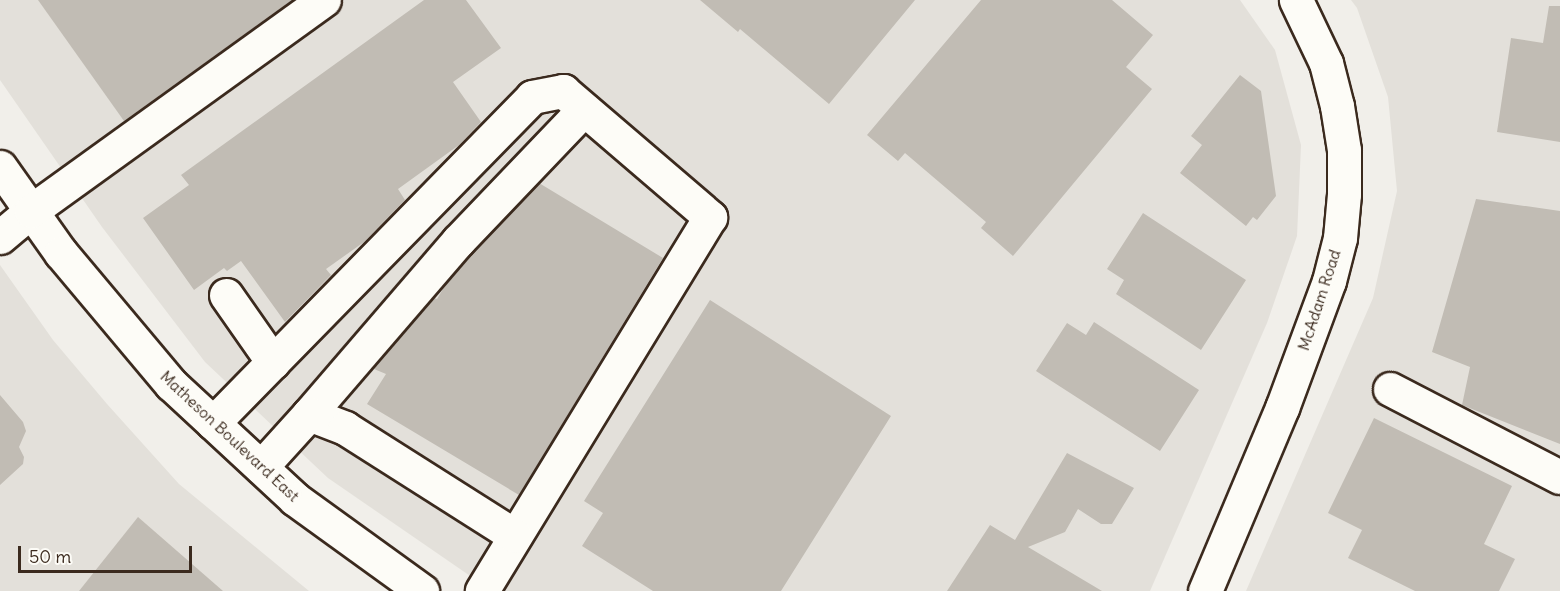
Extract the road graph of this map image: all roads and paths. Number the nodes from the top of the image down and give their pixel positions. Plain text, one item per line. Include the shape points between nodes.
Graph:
1 (324, 0) edge
2 (1296, 0) edge
3 (584, 109) junction
4 (0, 167) edge
5 (31, 211) junction
6 (0, 237) edge
7 (226, 295) dead end
8 (273, 362) junction
9 (1390, 389) dead end
10 (309, 414) junction
11 (213, 423) junction
12 (261, 467) junction
13 (1560, 477) edge
14 (515, 536) junction
15 (422, 591) edge
16 (482, 591) edge
17 (1205, 591) edge

1 - 5 street
2 - 17 street, McAdam Road via 1326,63 1337,106 1344,150 1340,238 1329,281 1282,408
3 - 8 street via 563,91 532,97
3 - 10 street via 458,241
3 - 14 street via 710,217
4 - 5 street, Matheson Boulevard East
5 - 6 street
5 - 11 street, Matheson Boulevard East via 171,384
7 - 8 street
8 - 11 street
9 - 13 street
10 - 12 street
10 - 14 street via 345,428
11 - 12 street, Matheson Boulevard East
12 - 15 street, Matheson Boulevard East via 295,498
14 - 16 street

